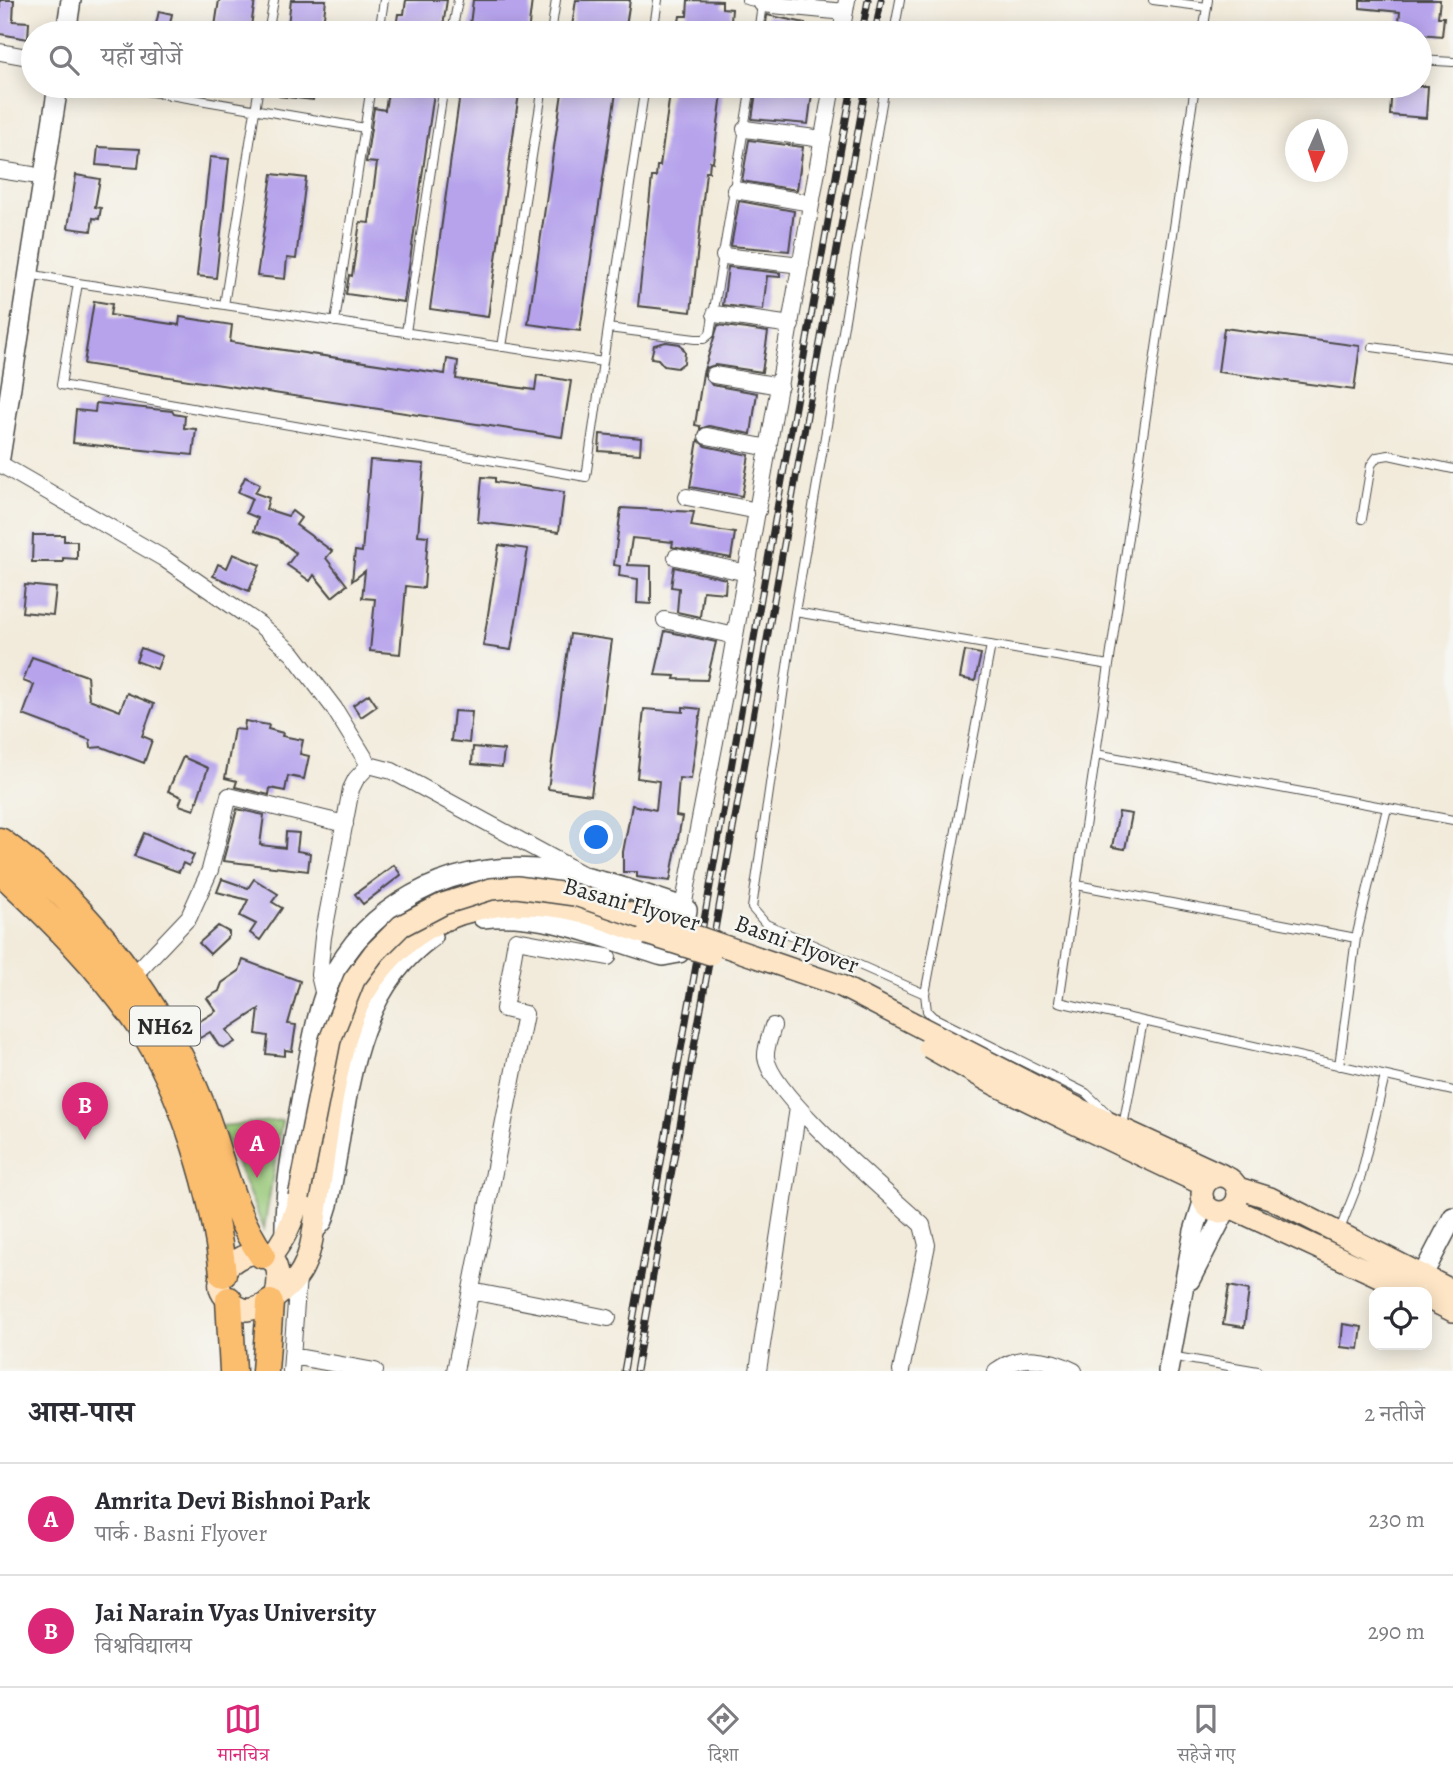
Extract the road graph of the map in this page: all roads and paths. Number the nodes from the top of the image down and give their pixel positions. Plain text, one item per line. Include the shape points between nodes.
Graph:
1 (59, 0) edge
2 (71, 0) edge
3 (274, 0) edge
4 (384, 0) edge
5 (458, 0) edge
6 (556, 0) edge
7 (658, 0) edge
8 (746, 0) edge
9 (900, 0) edge
10 (1153, 0) edge
11 (762, 4) junction
12 (1207, 4) edge
13 (846, 6) edge
14 (56, 21) edge
15 (68, 21) edge
16 (270, 21) edge
17 (381, 21) edge
18 (454, 21) edge
19 (553, 21) edge
20 (655, 21) edge
21 (760, 21) edge
22 (896, 21) edge
23 (0, 52) edge
24 (21, 56) edge
25 (1432, 61) edge
26 (1453, 62) edge
27 (44, 98) edge
28 (56, 98) edge
29 (186, 98) edge
30 (257, 98) edge
31 (369, 98) edge
32 (442, 98) edge
33 (541, 98) edge
34 (643, 98) edge
35 (749, 98) edge
36 (830, 98) edge
37 (883, 98) edge
38 (1193, 98) edge
39 (255, 110) junction
40 (365, 128) junction
41 (745, 129) junction
42 (823, 139) junction
43 (0, 170) edge
44 (32, 175) junction
45 (734, 190) junction
46 (811, 203) junction
47 (724, 256) junction
48 (800, 265) junction
49 (29, 274) junction
50 (78, 282) junction
51 (224, 305) junction
52 (715, 314) junction
53 (335, 322) junction
54 (791, 325) junction
55 (608, 328) junction
56 (406, 332) junction
57 (502, 347) junction
58 (1372, 347) dead end
59 (1453, 358) edge
60 (603, 362) junction
61 (714, 375) dead end
62 (780, 386) junction
63 (3, 387) edge
64 (707, 436) dead end
65 (769, 449) junction
66 (0, 457) edge
67 (0, 464) edge
68 (1453, 469) edge
69 (687, 496) dead end
70 (758, 510) junction
71 (1362, 519) dead end
72 (676, 558) dead end
73 (747, 573) junction
74 (795, 612) junction
75 (665, 620) dead end
76 (736, 636) junction
77 (991, 645) junction
78 (1109, 665) junction
79 (1096, 754) junction
80 (369, 765) junction
81 (1387, 808) junction
82 (1453, 820) edge
83 (345, 824) junction
84 (0, 842) edge
85 (0, 871) edge
86 (588, 877) junction
87 (1077, 885) junction
88 (682, 907) junction
89 (1356, 938) junction
90 (608, 957) dead end
91 (133, 976) junction
92 (925, 994) junction
93 (324, 996) junction
94 (1143, 1021) junction
95 (773, 1026) dead end
96 (1339, 1066) junction
97 (1385, 1076) junction
98 (1453, 1091) edge
99 (798, 1108) junction
100 (1082, 1119) junction
101 (1122, 1129) junction
102 (1221, 1195) junction
103 (308, 1200) junction
104 (1453, 1217) edge
105 (1339, 1232) junction
106 (313, 1233) junction
107 (285, 1240) junction
108 (265, 1257) junction
109 (223, 1274) junction
110 (298, 1276) junction
111 (1417, 1287) edge
112 (471, 1291) junction
113 (1432, 1293) edge
114 (273, 1299) junction
115 (1432, 1299) edge
116 (229, 1300) junction
117 (1452, 1301) edge
118 (608, 1318) dead end
119 (291, 1364) edge
120 (1169, 1364) edge
121 (998, 1370) edge
122 (233, 1371) edge
123 (265, 1371) edge
124 (375, 1371) edge
125 (455, 1371) edge
126 (758, 1371) edge
127 (901, 1371) edge
128 (1074, 1371) edge
129 (1258, 1371) edge

1 - 14 street
2 - 15 street
3 - 16 lane
4 - 17 lane
5 - 18 lane
6 - 19 lane
7 - 20 lane
8 - 11 lane
9 - 22 lane
10 - 12 lane
11 - 13 street
11 - 21 lane
23 - 24 street
25 - 26 lane
27 - 44 street
28 - 49 street
29 - 39 lane
30 - 39 lane
31 - 40 lane
32 - 56 lane
33 - 57 lane
34 - 55 lane
35 - 41 lane
36 - 42 street
37 - 74 lane
38 - 78 lane
39 - 40 lane
39 - 51 lane
40 - 53 lane
41 - 42 street
41 - 45 lane
42 - 46 street
43 - 44 street
44 - 63 street
45 - 46 street
45 - 47 lane
46 - 48 street
47 - 48 street
47 - 52 lane
48 - 54 street
49 - 50 lane
49 - 63 street
50 - 51 lane
50 - 60 lane via 61,385 586,477
51 - 53 lane
52 - 54 street
52 - 55 lane via 704,339
53 - 56 lane
54 - 62 street
55 - 60 lane
56 - 57 lane
57 - 60 lane
58 - 59 lane
61 - 62 street
62 - 65 street
63 - 66 street
64 - 65 street
65 - 70 street
67 - 80 street via 163,558 259,624 293,654
68 - 71 lane via 1389,455 1377,457 1371,465
69 - 70 street
70 - 73 street
72 - 73 street
73 - 76 street
74 - 77 lane
74 - 92 lane via 752,908 766,924
75 - 76 street
76 - 88 street
77 - 78 lane
77 - 92 lane
78 - 79 lane
79 - 81 lane
79 - 87 lane
80 - 83 street via 356,779
80 - 86 street via 392,771
81 - 82 lane
81 - 89 lane
83 - 91 street via 229,796 210,870 189,917
83 - 93 street via 318,975
84 - 91 highway, NH62 via 55,889
85 - 109 highway, NH62 via 61,928 141,1027 192,1141 215,1217
86 - 88 street
86 - 93 street via 514,867 469,872 425,886 384,913 356,939
87 - 89 lane
87 - 94 lane via 1059,1002
88 - 106 street via 688,910 688,918 679,953 672,956 532,917 506,915 460,923 417,948 396,970 370,1011 356,1057 328,1205
89 - 96 lane
90 - 112 street via 516,940 504,1009 525,1014
91 - 108 highway, NH62 via 180,1055 245,1228
92 - 101 lane via 927,1011 933,1017 1086,1093
93 - 107 street via 286,1179
94 - 96 lane
94 - 101 lane
95 - 99 street via 766,1057 776,1080
96 - 97 lane
97 - 98 lane
97 - 105 lane via 1361,1176
99 - 126 street
99 - 127 street via 922,1225 927,1245
100 - 101 main road, Basani Flyover
100 - 102 main road
100 - 103 main road, Basani Flyover, bridge via 996,1085 860,1008 800,984 568,908 486,906 428,927 387,962 361,1001 348,1029
101 - 102 main road, Basani Flyover
102 - 105 main road via 1270,1198
102 - 111 main road
102 - 120 street via 1182,1292
103 - 106 main road, Basani Flyover
103 - 107 main road, Basani Flyover
104 - 111 street
105 - 111 main road
106 - 110 main road, Basani Flyover
107 - 108 main road
108 - 109 main road via 252,1253 238,1256
108 - 114 main road, NH62 via 279,1279
109 - 116 main road, NH62
110 - 114 main road
110 - 119 street
112 - 118 street
112 - 125 street
113 - 117 main road
114 - 116 main road via 247,1310
114 - 123 highway, NH62
115 - 117 main road
116 - 122 highway, NH62
119 - 124 street
120 - 129 lane
121 - 128 street via 1022,1358 1041,1359

